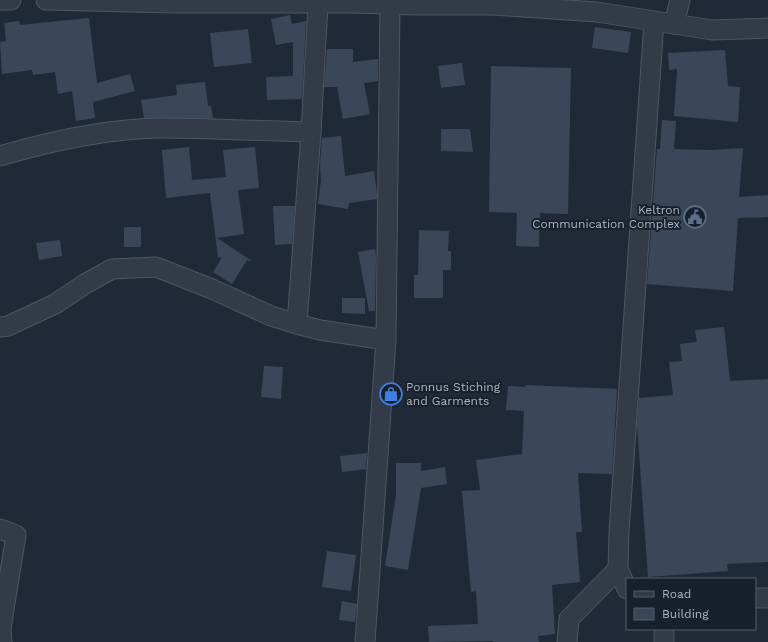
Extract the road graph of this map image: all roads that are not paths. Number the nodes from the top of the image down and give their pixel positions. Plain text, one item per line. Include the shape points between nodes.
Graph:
1 (0, 0) edge
2 (11, 0) edge
3 (46, 0) edge
4 (680, 0) edge
5 (185, 2) edge
6 (318, 4) junction
7 (390, 4) junction
8 (654, 21) junction
9 (674, 24) junction
10 (768, 28) edge
11 (311, 132) junction
12 (0, 156) edge
13 (297, 324) junction
14 (0, 327) edge
15 (386, 340) junction
16 (0, 529) edge
17 (618, 569) junction
18 (626, 587) edge
19 (756, 598) edge
20 (768, 598) edge
21 (664, 630) edge
22 (2, 642) edge
23 (364, 642) edge
24 (567, 642) edge
25 (664, 642) edge

1 - 2 street
3 - 5 street
4 - 9 street
5 - 6 street
6 - 7 street
6 - 11 street
7 - 8 street via 548,8
7 - 15 street
8 - 9 street
8 - 17 street
9 - 10 street via 712,30
11 - 12 street via 158,128 99,133
11 - 13 street
13 - 14 street via 271,316 156,267 112,269 55,304 8,326
13 - 15 street
15 - 23 street
16 - 22 street via 16,535 1,628
17 - 18 street
17 - 24 street via 569,619
19 - 20 street
21 - 25 street

